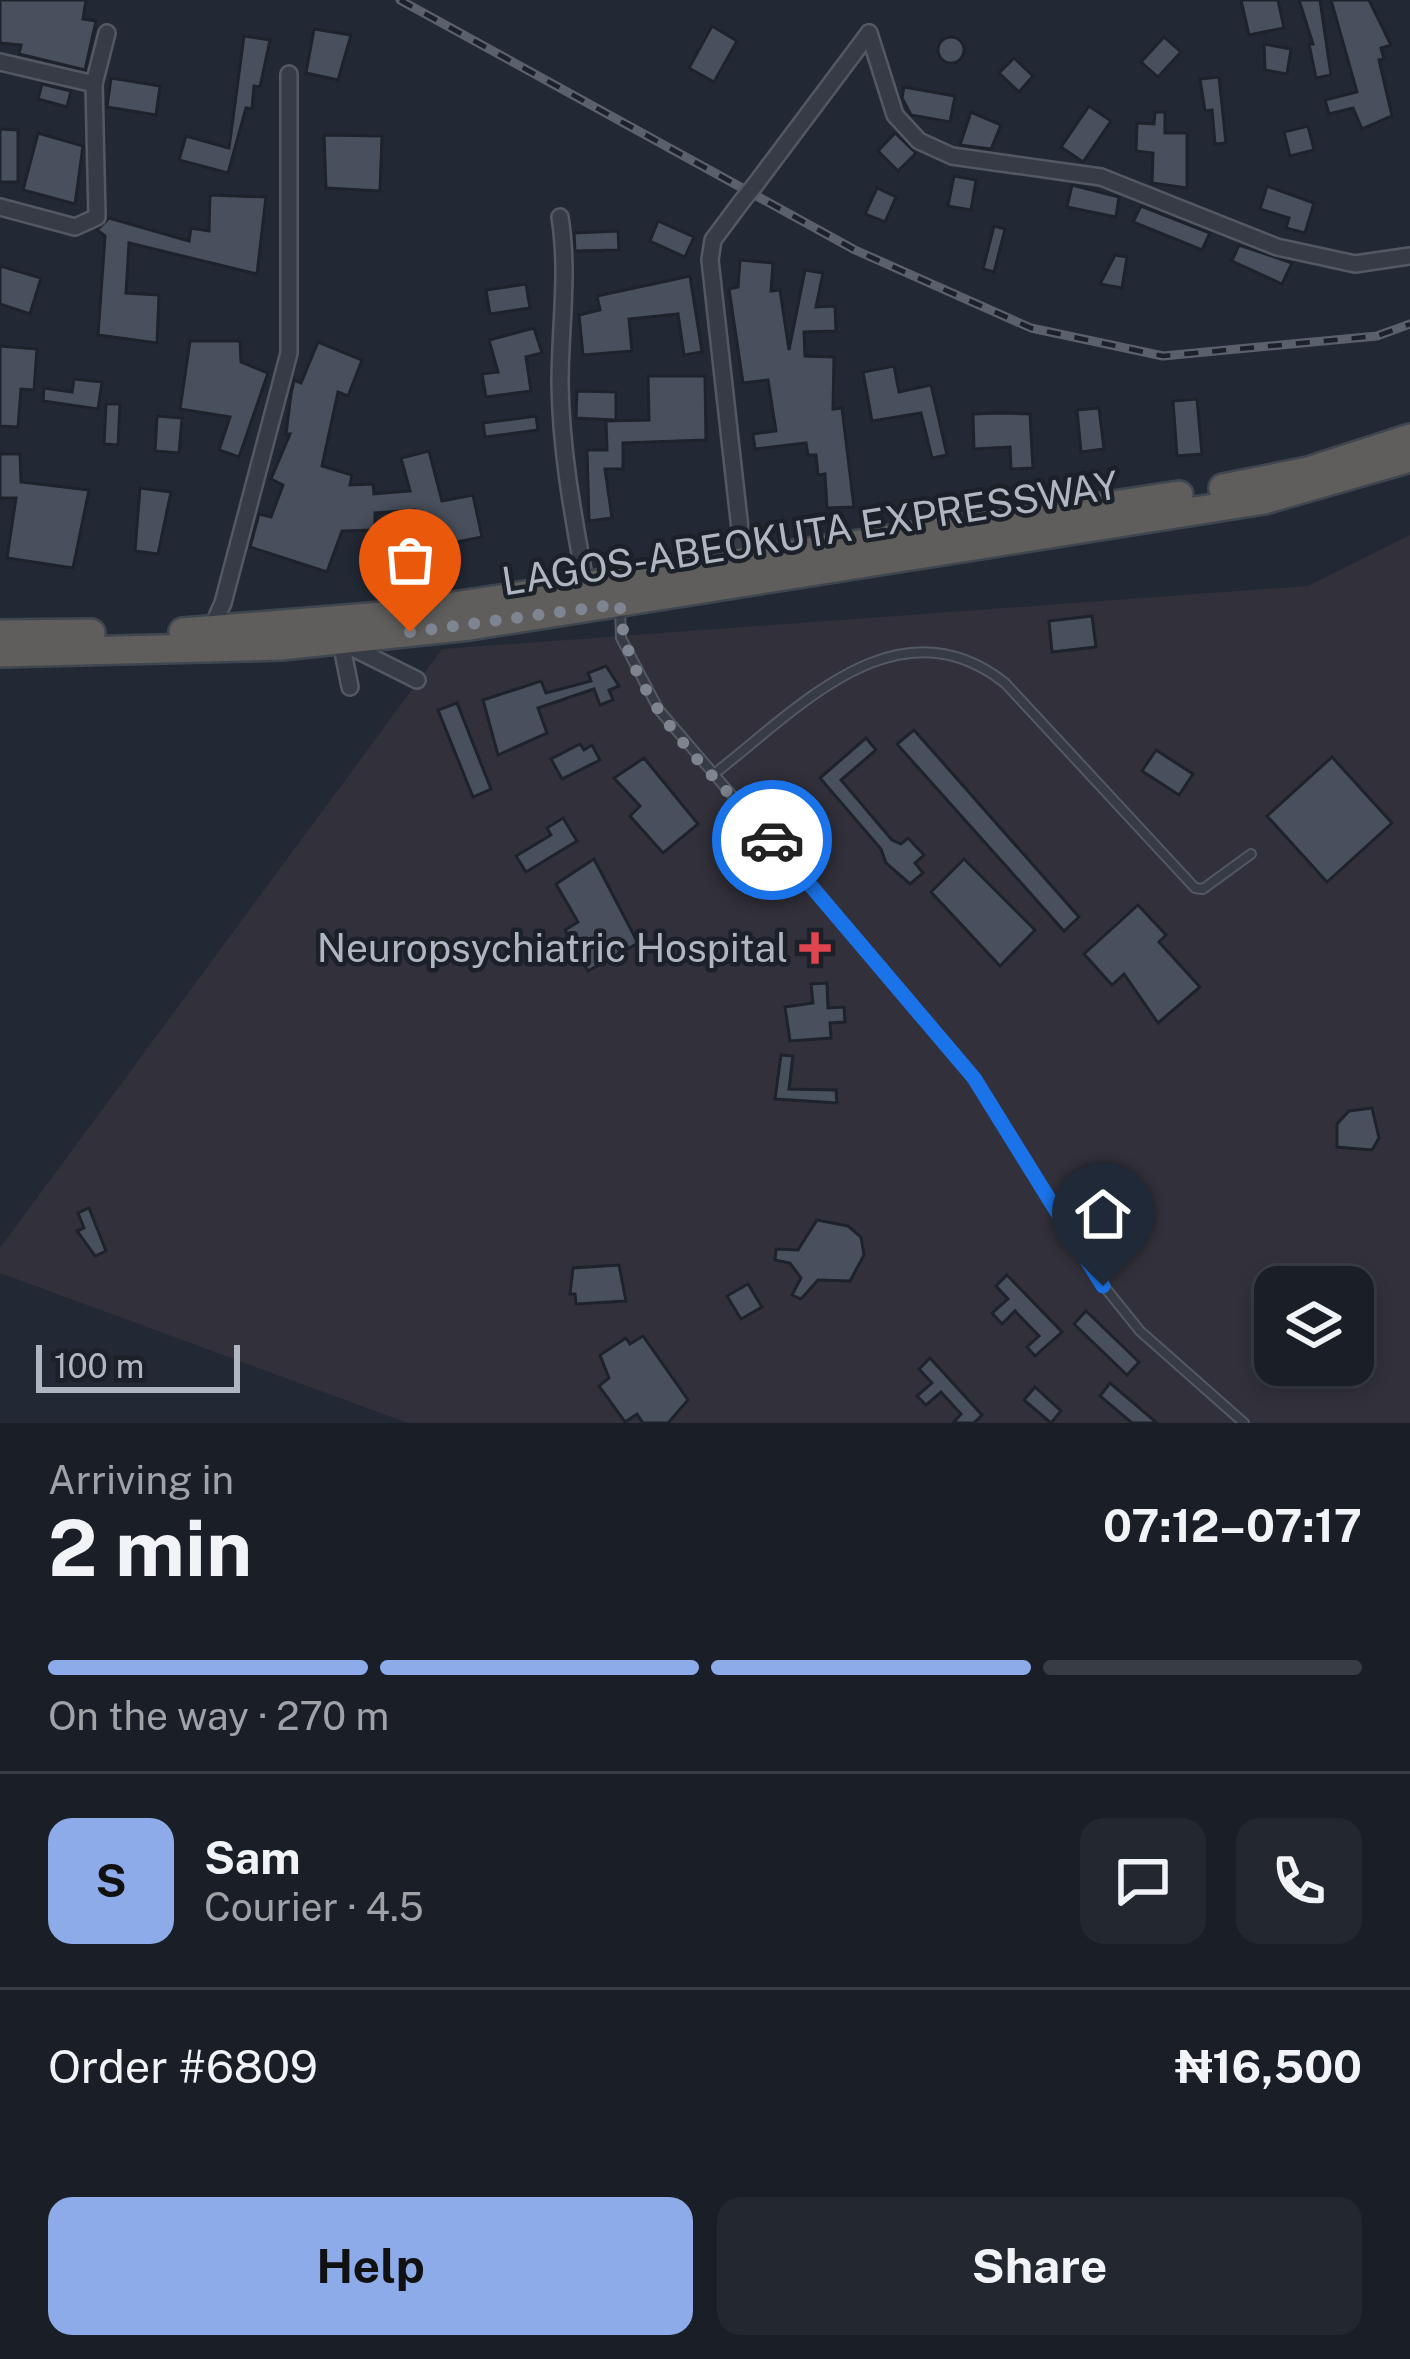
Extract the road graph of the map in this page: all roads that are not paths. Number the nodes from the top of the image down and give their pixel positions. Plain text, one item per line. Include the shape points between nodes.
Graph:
1 (107, 33) dead end
2 (0, 62) edge
3 (289, 74) dead end
4 (94, 84) junction
5 (0, 207) edge
6 (560, 217) dead end
7 (1410, 256) edge
8 (1410, 438) edge
9 (1410, 458) edge
10 (744, 565) junction
11 (586, 587) junction
12 (620, 604) junction
13 (211, 630) junction
14 (0, 634) edge
15 (341, 642) junction
16 (0, 653) edge
17 (417, 680) dead end
18 (350, 688) dead end
19 (714, 774) junction
20 (1251, 854) dead end
21 (1244, 1423) edge

1 - 4 street
2 - 4 street
3 - 13 street via 289,353
4 - 5 street via 97,217 75,227
6 - 11 street via 567,261 564,451
7 - 10 street, bridge via 1355,264 1296,251 1101,177 952,156 919,141 895,115 869,33 713,240
8 - 10 highway, LAGOS-ABEOKUTA EXPRESSWAY via 1256,483
9 - 12 highway, LAGOS-ABEOKUTA EXPRESSWAY via 1264,500
10 - 11 highway, LAGOS-ABEOKUTA EXPRESSWAY
11 - 13 highway, LAGOS-ABEOKUTA EXPRESSWAY via 326,623
12 - 15 highway, LAGOS-ABEOKUTA EXPRESSWAY
12 - 19 lane via 621,638 642,682
13 - 14 highway, LAGOS-ABEOKUTA EXPRESSWAY
15 - 16 highway, LAGOS-ABEOKUTA EXPRESSWAY
15 - 17 street
15 - 18 street
19 - 20 lane via 845,675 895,653 927,650 985,667 1005,683 1196,888
19 - 21 lane via 974,1078 1127,1316

